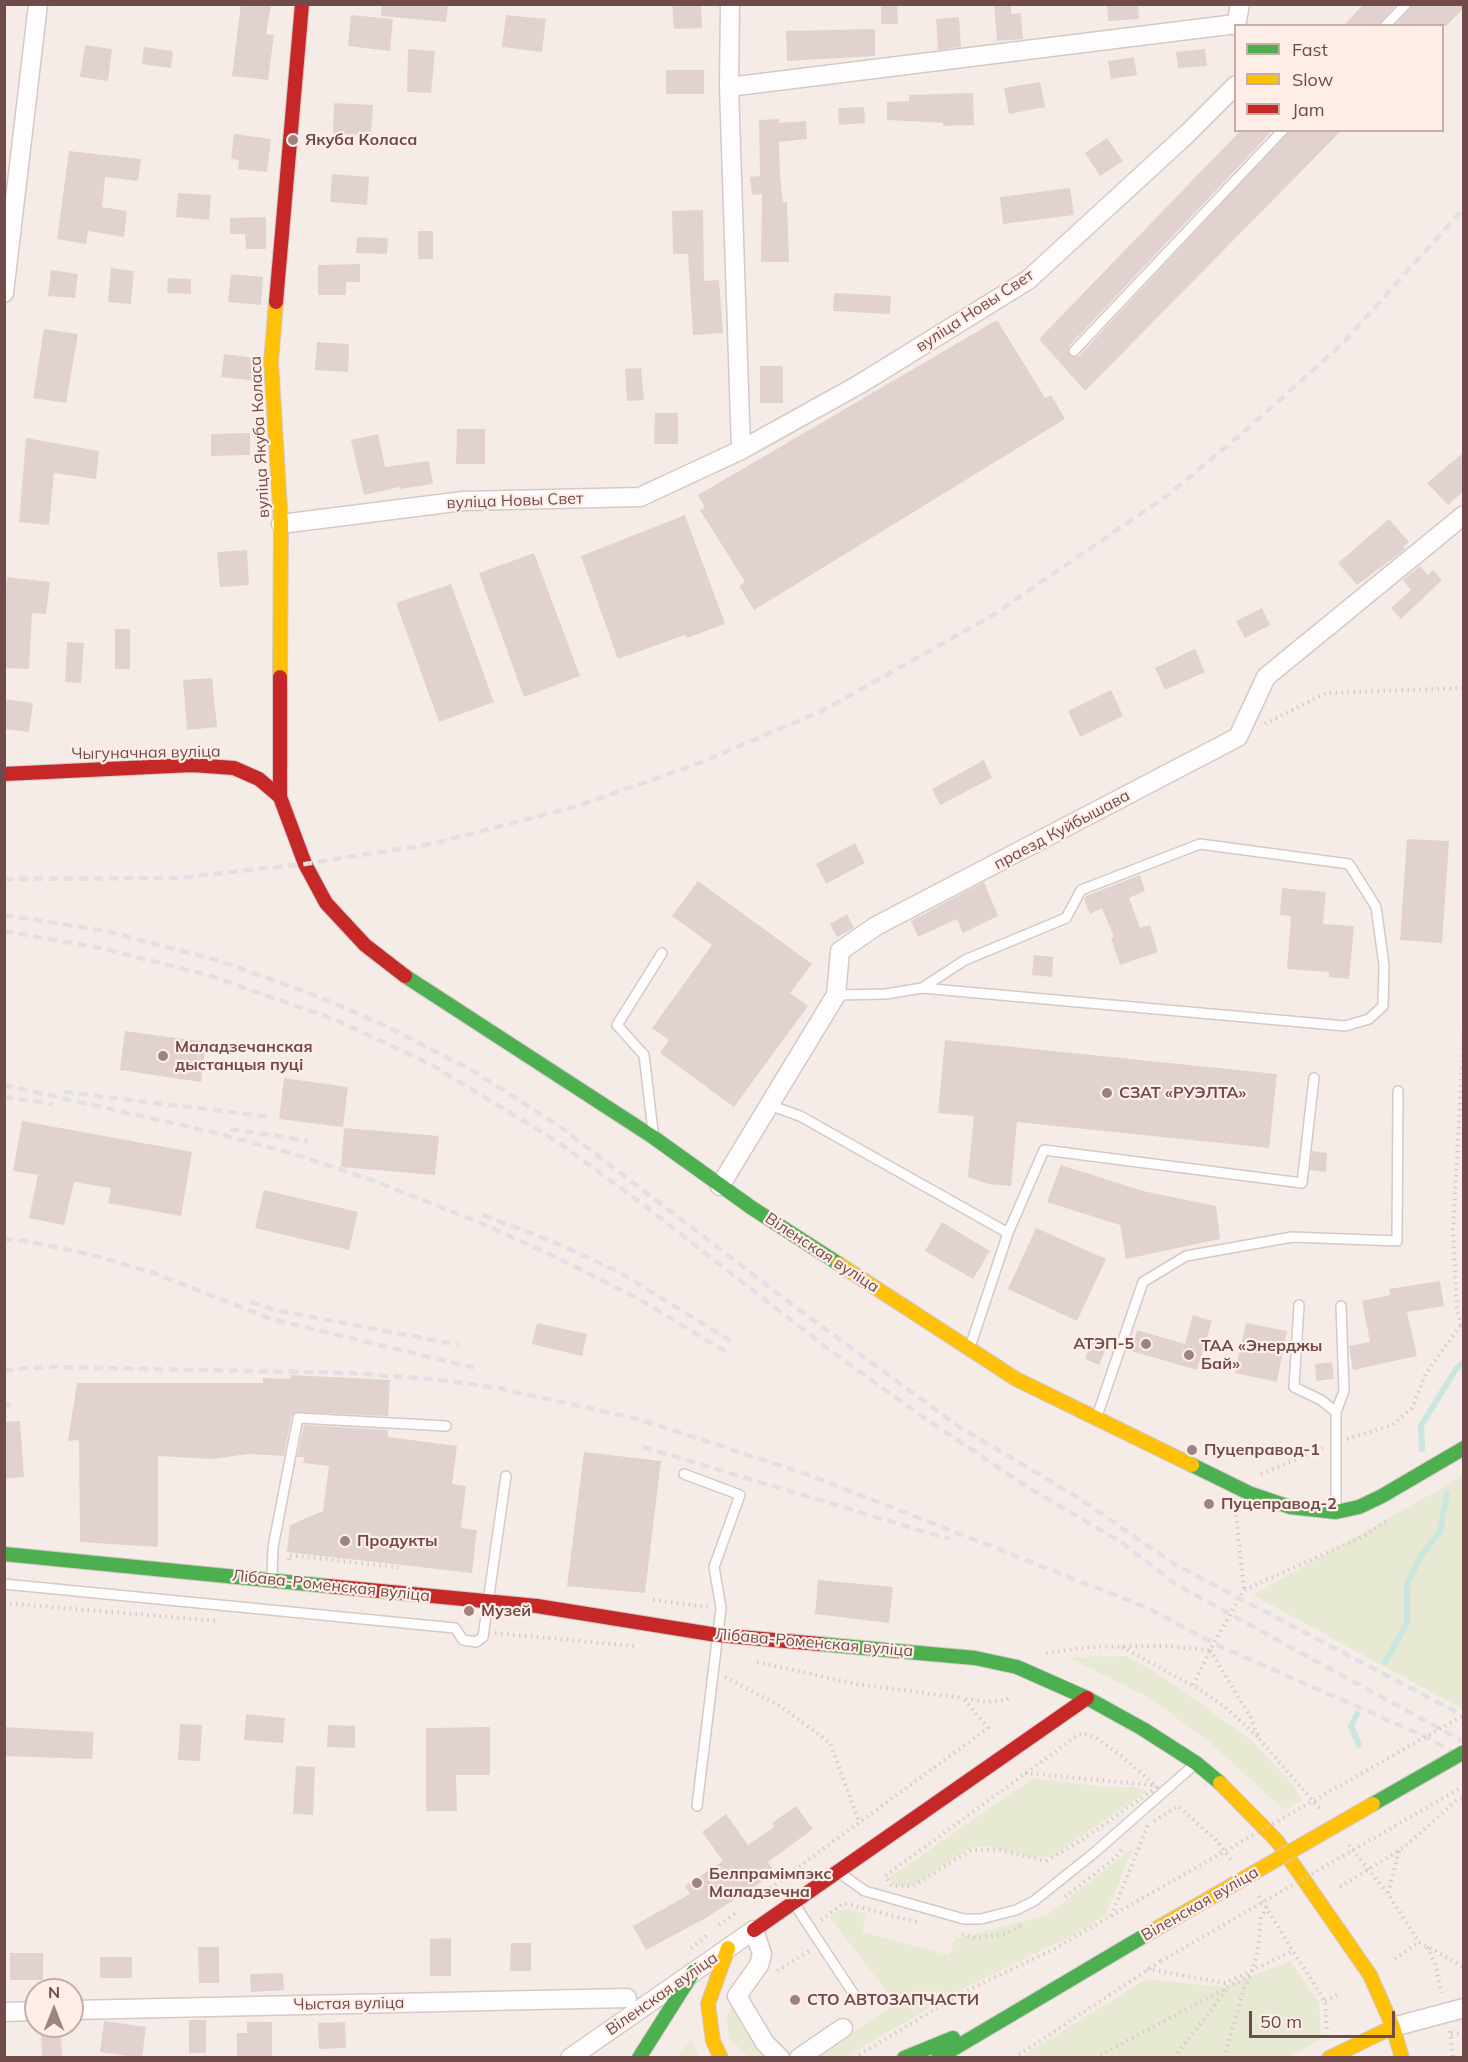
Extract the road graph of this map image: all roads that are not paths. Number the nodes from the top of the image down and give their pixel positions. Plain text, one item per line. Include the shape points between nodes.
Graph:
1 (38, 4) edge
2 (302, 4) edge
3 (730, 4) edge
4 (1239, 4) edge
5 (1406, 4) edge
6 (1236, 24) edge
7 (1387, 24) edge
8 (1234, 25) edge
9 (729, 87) junction
10 (1234, 88) edge
11 (1281, 132) edge
12 (4, 293) edge
13 (1074, 351) dead end
14 (741, 450) junction
15 (1464, 515) edge
16 (281, 524) junction
17 (4, 774) edge
18 (280, 797) junction
19 (662, 953) dead end
20 (921, 988) junction
21 (836, 995) junction
22 (1314, 1078) dead end
23 (1398, 1091) dead end
24 (769, 1105) junction
25 (653, 1137) junction
26 (720, 1186) junction
27 (1008, 1233) junction
28 (1299, 1305) dead end
29 (1341, 1306) dead end
30 (969, 1349) junction
31 (1335, 1412) junction
32 (1096, 1418) junction
33 (446, 1426) dead end
34 (1464, 1448) edge
35 (684, 1474) dead end
36 (506, 1476) dead end
37 (1336, 1512) junction
38 (4, 1554) edge
39 (272, 1581) junction
40 (4, 1584) edge
41 (489, 1602) junction
42 (717, 1635) junction
43 (1087, 1698) junction
44 (1464, 1752) edge
45 (1196, 1763) junction
46 (697, 1806) dead end
47 (839, 1873) junction
48 (794, 1903) junction
49 (754, 1930) junction
50 (728, 1948) junction
51 (694, 1971) junction
52 (855, 1996) dead end
53 (627, 1998) dead end
54 (1464, 2008) edge
55 (84, 2010) edge
56 (24, 2011) edge
57 (4, 2012) edge
58 (1008, 2017) junction
59 (1393, 2027) junction
60 (843, 2028) dead end
61 (570, 2058) edge
62 (639, 2058) edge
63 (721, 2058) edge
64 (780, 2058) edge
65 (799, 2058) edge
66 (904, 2058) edge
67 (938, 2058) edge
68 (953, 2058) edge
69 (1329, 2058) edge
70 (1402, 2058) edge

1 - 12 street
2 - 16 main road, вуліца Якуба Коласа via 271,362
3 - 9 street
4 - 6 street
5 - 7 lane
8 - 9 street
9 - 14 street
10 - 14 street, вуліца Новы Свет via 1028,280 860,384
11 - 13 lane
14 - 16 street, вуліца Новы Свет via 640,497 463,501
15 - 21 street, праезд Куйбышава via 1266,677 1238,737 876,926 840,951
16 - 18 main road, вуліца Якуба Коласа
17 - 18 main road, Чыгуначная вуліца via 192,765 234,768 259,779
18 - 25 main road, Віленская вуліца via 305,864 326,903 365,945 410,980
19 - 25 lane via 617,1025 644,1055
20 - 20 lane via 965,960 1066,918 1081,890 1200,844 1348,864 1376,907 1384,965 1383,1006 1369,1018 1345,1026
20 - 21 lane via 886,994
21 - 24 street, праезд Куйбышава
22 - 27 lane via 1302,1183 1044,1150
23 - 32 lane via 1396,1241 1292,1237 1186,1256 1143,1282
24 - 26 street, праезд Куйбышава
24 - 27 lane via 800,1116
25 - 26 main road, Віленская вуліца
26 - 30 main road, Віленская вуліца
27 - 30 lane
28 - 31 lane via 1294,1387
29 - 31 lane via 1344,1391
30 - 32 main road, Віленская вуліца via 1016,1379
31 - 37 lane
32 - 37 main road, Віленская вуліца via 1249,1493 1290,1508
33 - 39 lane via 298,1418 273,1547
34 - 37 main road, Віленская вуліца via 1382,1496
35 - 42 lane via 740,1495 714,1567 721,1608
36 - 41 lane
38 - 39 main road, Лібава-Роменская вуліца
39 - 41 main road, Лібава-Роменская вуліца
40 - 41 lane via 455,1628 463,1640 476,1642 483,1637
41 - 42 main road, Лібава-Роменская вуліца
42 - 43 main road, Лібава-Роменская вуліца via 994,1660
42 - 46 lane
43 - 45 main road, Лібава-Роменская вуліца
43 - 47 main road
44 - 58 main road, Віленская вуліца, bridge
45 - 47 lane via 1094,1853 1017,1910 964,1919 865,1891
45 - 59 main road, Лібава-Роменская вуліца via 1277,1841 1370,1976
47 - 48 main road
48 - 49 main road
48 - 52 lane
49 - 50 street, Віленская вуліца
49 - 64 street via 762,1954 759,1965 737,1996 765,2043
50 - 51 street, Віленская вуліца
50 - 63 main road via 708,2004 713,2041
51 - 61 street, Віленская вуліца
51 - 62 main road
53 - 55 street, Чыстая вуліца
54 - 59 street
56 - 57 street
58 - 66 main road
58 - 67 main road, Віленская вуліца
58 - 68 main road
59 - 69 main road
59 - 70 main road, Лібава-Роменская вуліца
60 - 65 street

